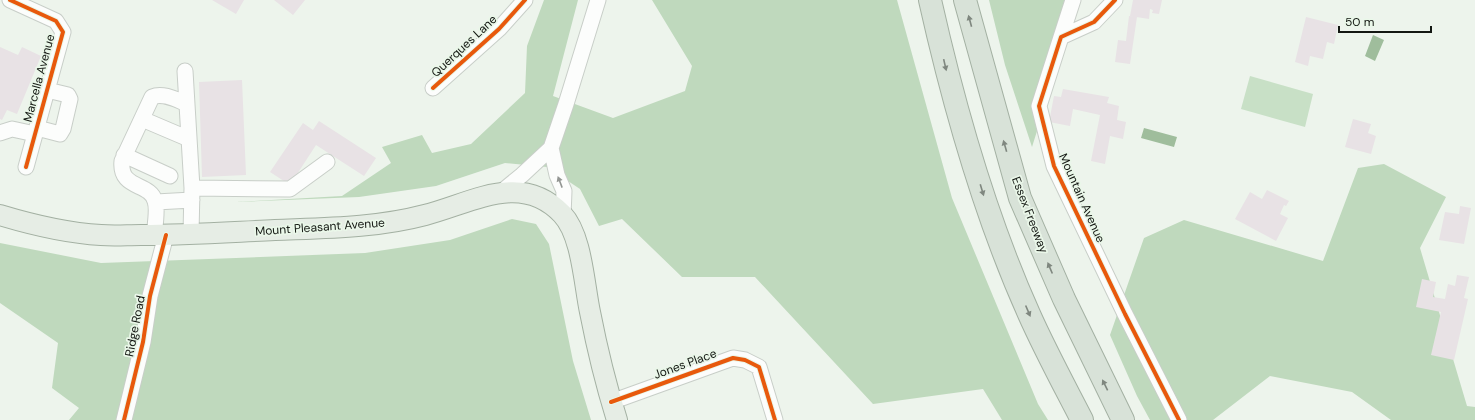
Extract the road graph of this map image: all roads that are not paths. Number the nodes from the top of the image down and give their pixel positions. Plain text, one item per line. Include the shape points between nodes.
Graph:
1 (525, 0) edge
2 (598, 0) edge
3 (930, 0) edge
4 (965, 0) edge
5 (1073, 0) edge
6 (1115, 0) edge
7 (14, 1) edge
8 (1061, 37) junction
9 (185, 71) dead end
10 (433, 88) dead end
11 (47, 90) junction
12 (187, 104) junction
13 (142, 119) junction
14 (36, 131) junction
15 (0, 133) edge
16 (189, 139) junction
17 (551, 148) junction
18 (124, 155) junction
19 (327, 162) dead end
20 (26, 167) dead end
21 (170, 176) dead end
22 (500, 192) junction
23 (192, 194) junction
24 (156, 202) junction
25 (0, 215) edge
26 (563, 216) junction
27 (191, 234) junction
28 (160, 235) junction
29 (614, 411) edge
30 (124, 420) edge
31 (775, 420) edge
32 (1082, 420) edge
33 (1123, 420) edge
34 (1179, 420) edge

1 - 10 street, Querques Lane via 499,29
2 - 17 street
3 -> 32 highway via 946,72 988,212 1029,314
33 -> 4 highway, Essex Freeway via 1064,299 1020,198
5 - 8 street, Mountain Avenue
6 - 8 street via 1094,22
7 - 11 street, Marcella Avenue via 56,21 62,32
8 - 34 street, Mountain Avenue via 1039,106 1054,166
9 - 12 street
11 - 14 street, Marcella Avenue
11 - 14 street via 68,96 70,100 64,129 60,134
12 - 13 street via 157,94 152,97
12 - 16 street
13 - 16 street
13 - 18 street
14 - 15 street via 12,129
14 - 20 street, Marcella Avenue
16 - 23 street
17 - 22 street
26 -> 17 street via 564,191
18 - 21 street
18 - 24 street via 121,169 124,175 153,196
19 - 23 street via 290,189
22 - 26 main road, Mount Pleasant Avenue via 533,195 553,206
22 - 27 main road, Mount Pleasant Avenue via 394,222
23 - 24 street
23 - 27 street
24 - 28 street, Ridge Road
25 - 28 main road, Mount Pleasant Avenue via 60,230 101,235
26 - 29 main road, Mount Pleasant Avenue via 573,231 579,253 589,312
27 - 28 main road, Mount Pleasant Avenue
28 - 30 street, Ridge Road via 143,342
29 - 31 street, Jones Place via 733,358 745,360 759,367

